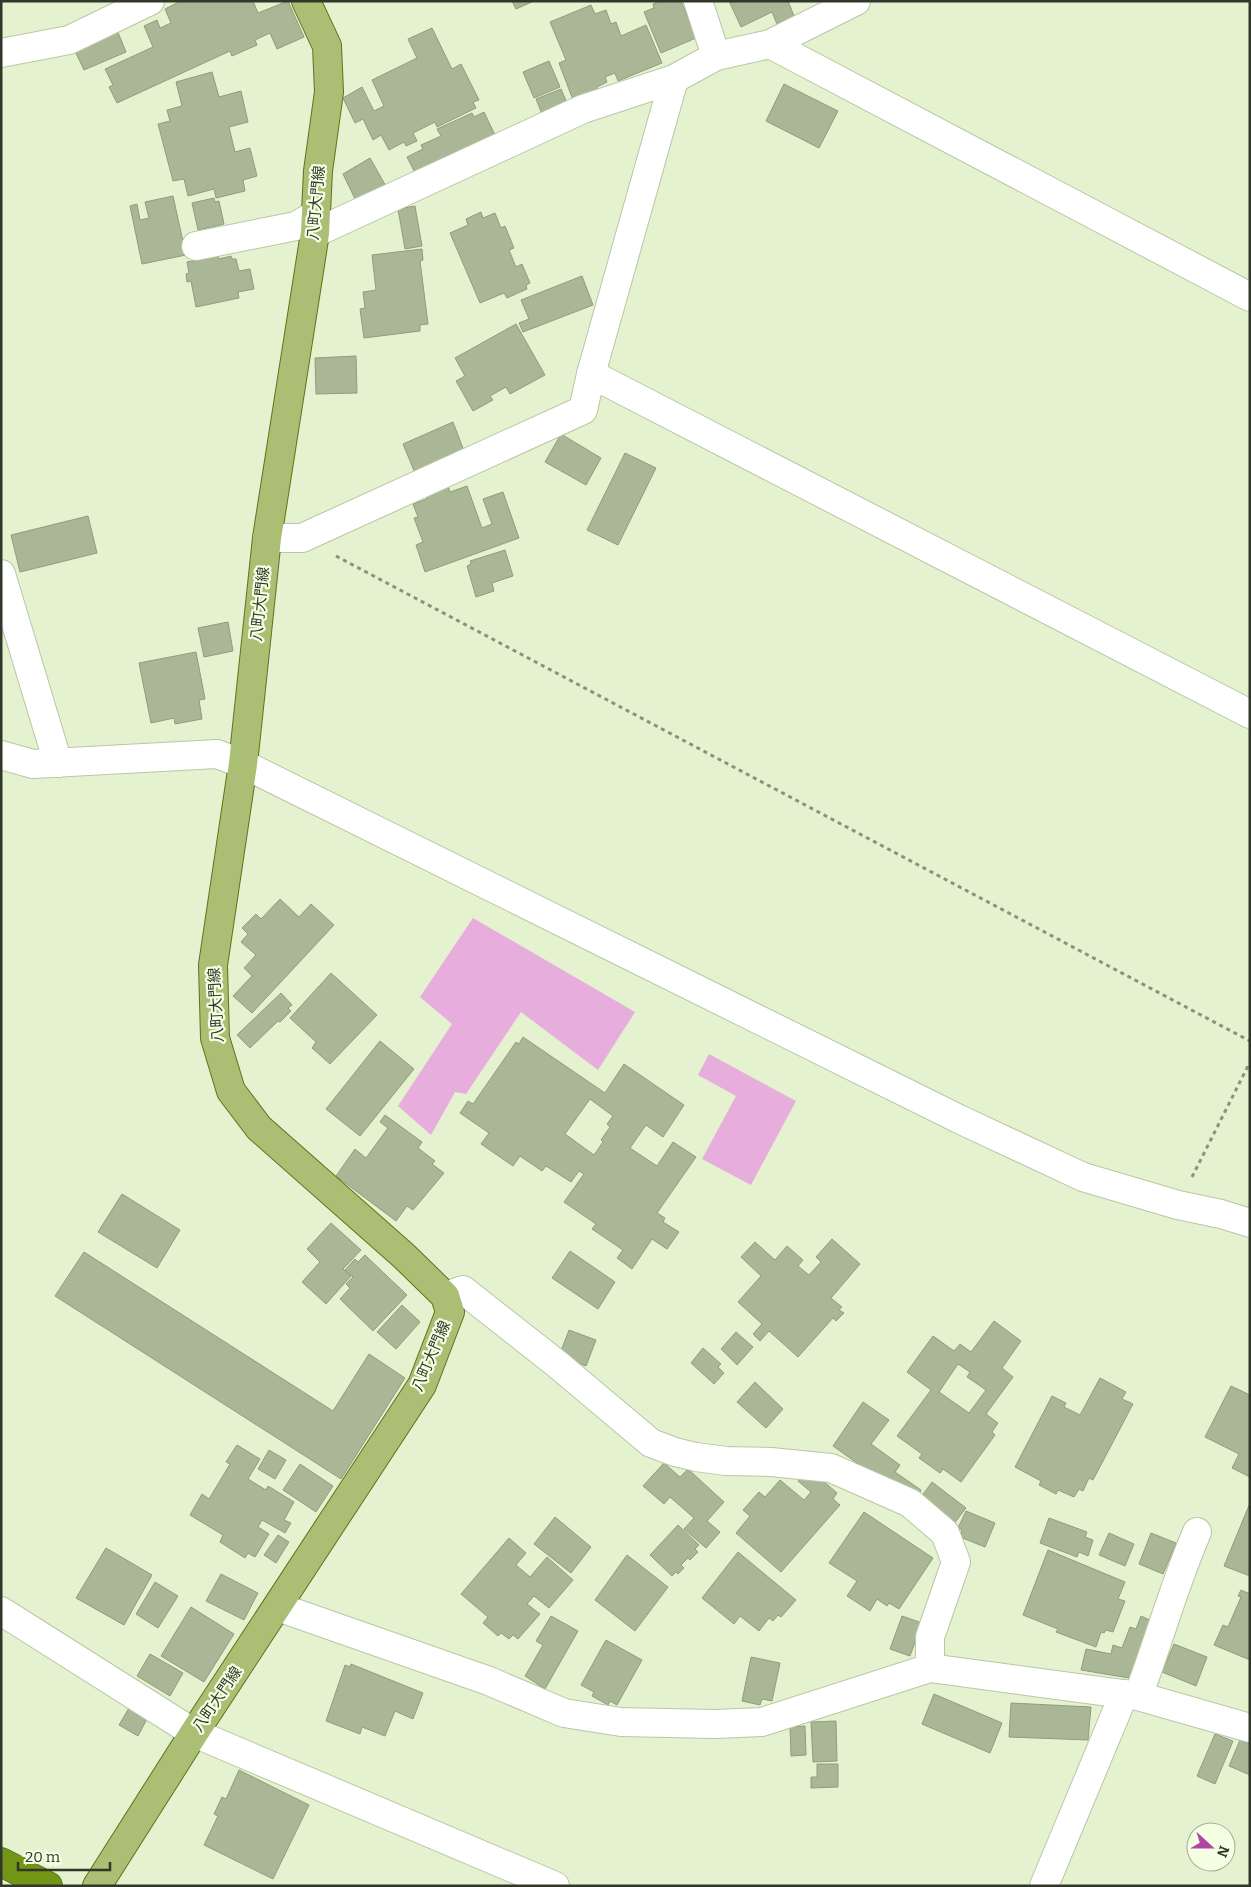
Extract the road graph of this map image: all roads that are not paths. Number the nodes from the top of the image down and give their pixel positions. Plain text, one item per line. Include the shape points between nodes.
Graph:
1 (150, 1) edge
2 (306, 1) edge
3 (698, 1) edge
4 (856, 1) edge
5 (770, 44) junction
6 (1, 53) edge
7 (716, 56) junction
8 (674, 79) junction
9 (315, 223) junction
10 (196, 246) dead end
11 (1250, 297) edge
12 (591, 374) junction
13 (267, 538) junction
14 (1, 574) edge
15 (1250, 714) edge
16 (1, 754) edge
17 (58, 763) junction
18 (243, 764) junction
19 (1250, 1222) edge
20 (445, 1296) junction
21 (1197, 1532) dead end
22 (278, 1607) junction
23 (1, 1611) edge
24 (930, 1668) junction
25 (1131, 1695) junction
26 (1250, 1728) edge
27 (194, 1732) junction
28 (1, 1862) edge
29 (48, 1886) edge
30 (97, 1886) edge
31 (554, 1886) edge
32 (1044, 1886) edge

1 - 6 street via 69,40
2 - 9 main road, 八町大門線 via 327,46 329,92 318,171
3 - 7 street
4 - 5 street
5 - 7 street
5 - 11 street
7 - 8 street
8 - 9 street via 583,109
8 - 12 street
9 - 10 street
9 - 13 main road, 八町大門線
12 - 13 street via 583,410 302,538
12 - 15 street
13 - 18 main road, 八町大門線
14 - 17 street
16 - 17 street via 33,764
17 - 18 street via 216,754
18 - 19 street via 959,1119 1083,1177
18 - 20 main road, 八町大門線 via 213,965 215,1038 230,1090 258,1128
20 - 22 main road, 八町大門線 via 450,1312 422,1386
20 - 24 street via 463,1290 651,1443 696,1457 831,1468 910,1503 945,1534 956,1562 930,1637
21 - 25 street via 1180,1572 1153,1657
22 - 24 street via 489,1681 564,1713 621,1722 762,1722
22 - 27 main road, 八町大門線
23 - 27 street
24 - 25 street
25 - 26 street
25 - 32 street
27 - 30 main road, 八町大門線
27 - 31 street
28 - 29 highway

